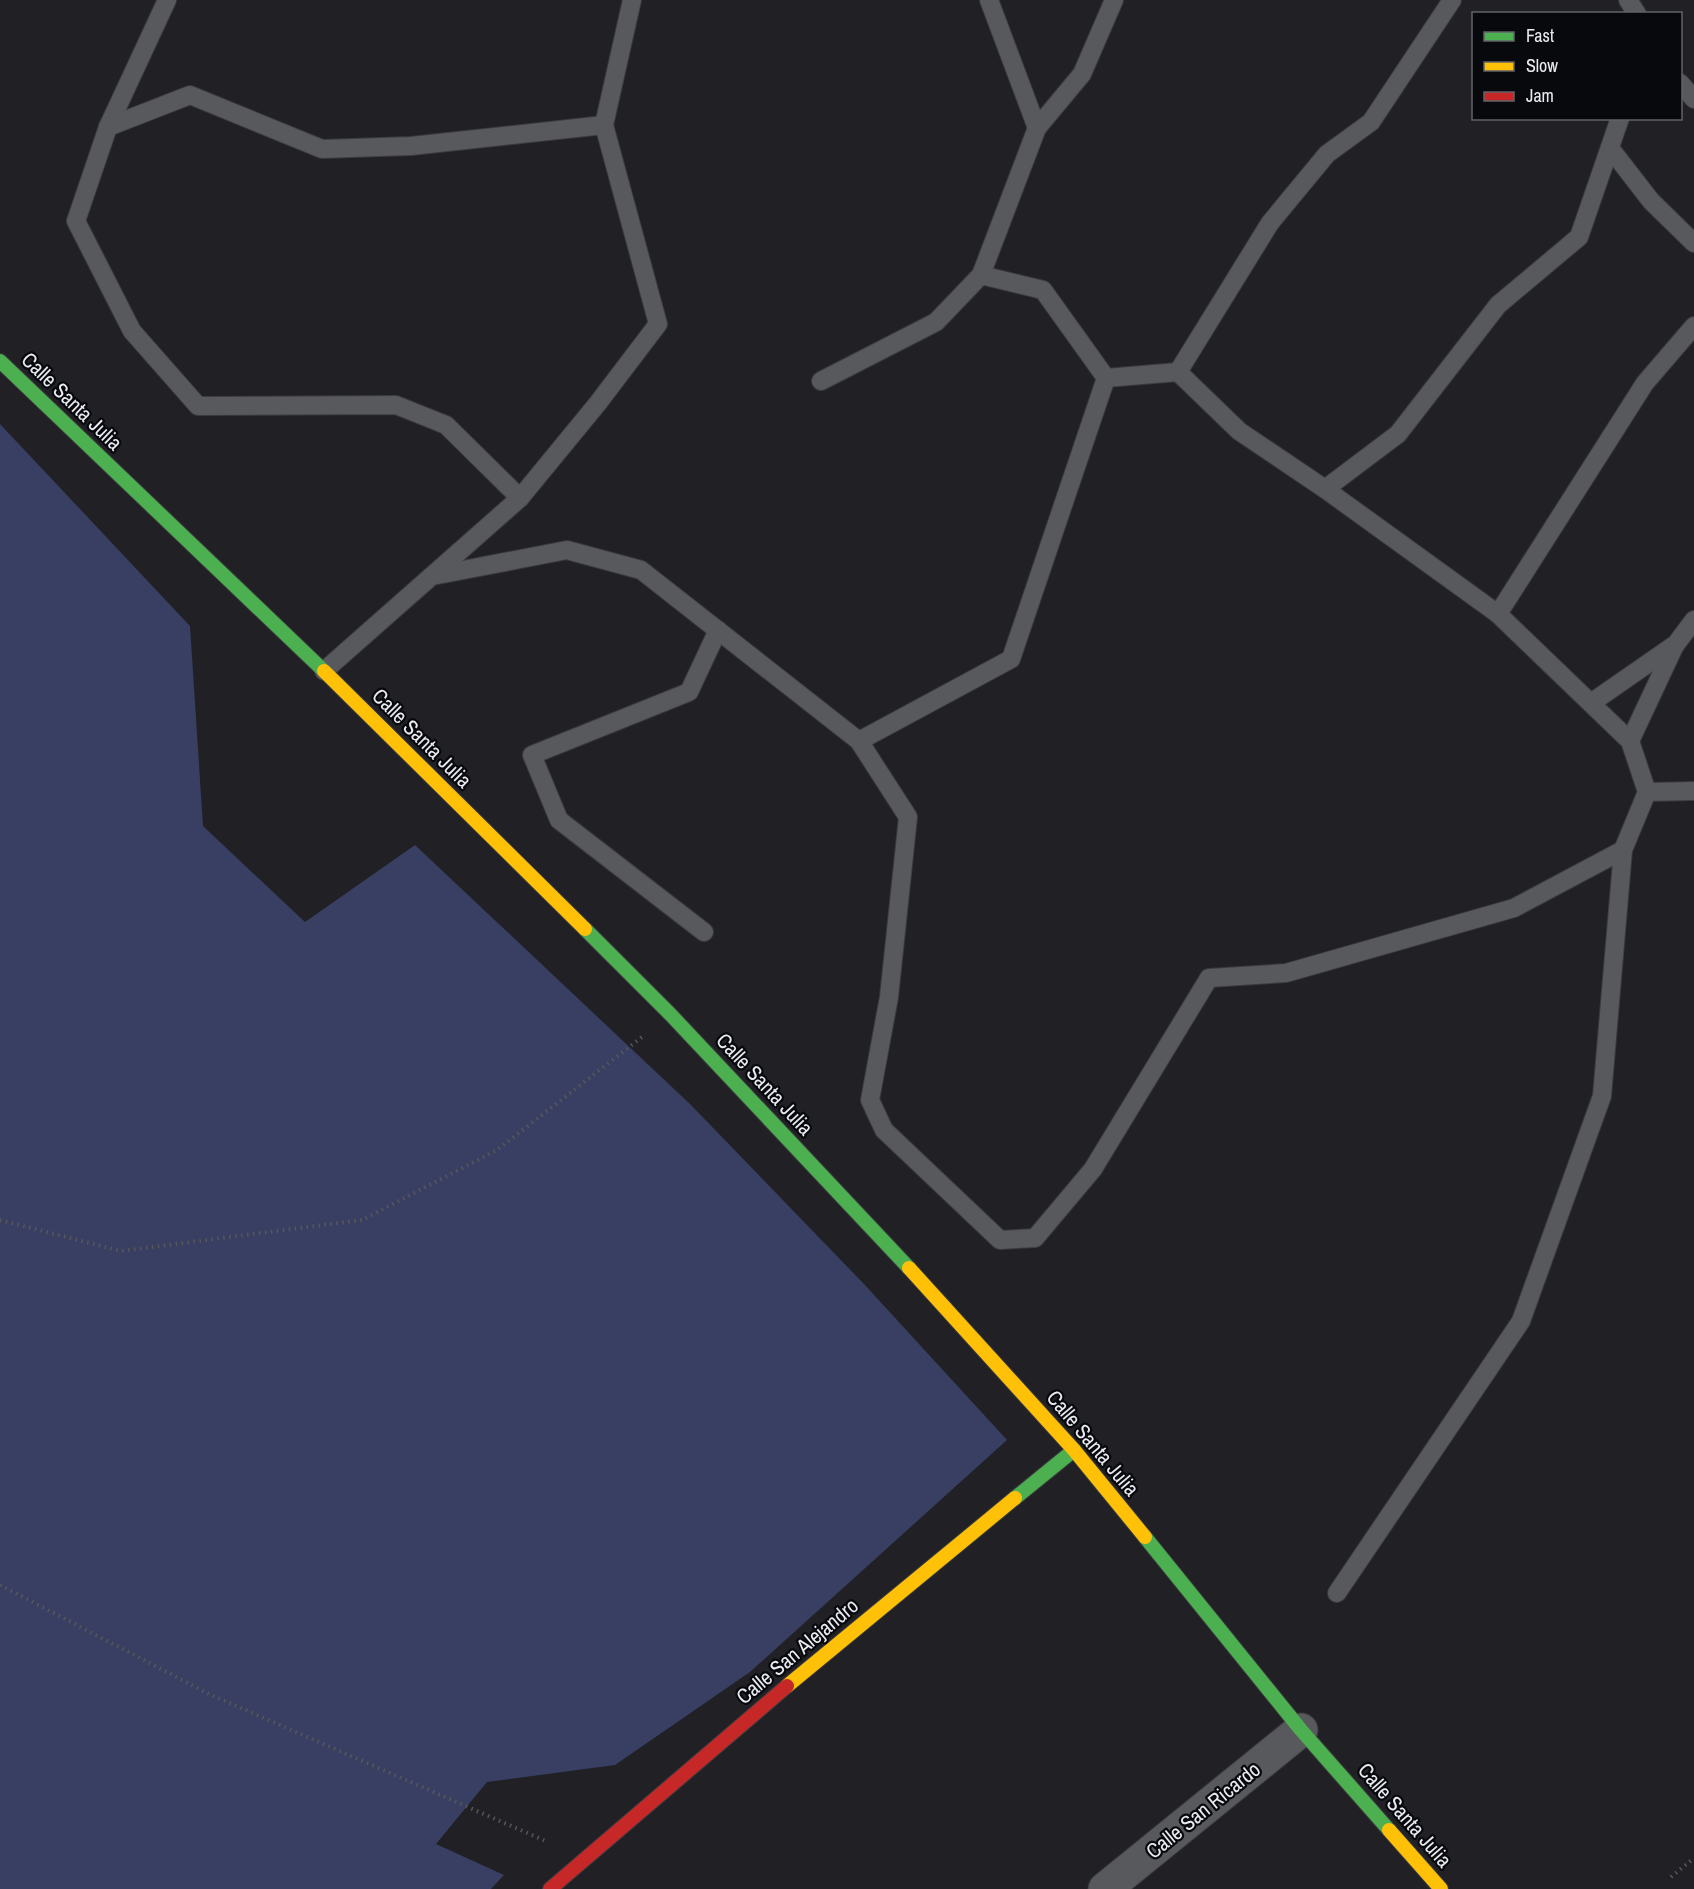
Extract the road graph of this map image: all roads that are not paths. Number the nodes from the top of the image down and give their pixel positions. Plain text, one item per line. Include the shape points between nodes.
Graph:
1 (167, 0) edge
2 (632, 0) edge
3 (988, 0) edge
4 (1114, 0) edge
5 (1452, 0) edge
6 (1682, 85) edge
7 (1694, 99) edge
8 (1619, 120) edge
9 (603, 126) junction
10 (108, 127) junction
11 (1038, 128) junction
12 (1610, 148) junction
13 (1694, 243) edge
14 (981, 275) junction
15 (1694, 326) edge
16 (0, 361) edge
17 (1178, 372) junction
18 (1106, 378) junction
19 (821, 381) dead end
20 (1325, 489) junction
21 (520, 498) junction
22 (432, 576) junction
23 (1498, 614) junction
24 (1694, 621) edge
25 (718, 630) junction
26 (1676, 644) junction
27 (324, 670) junction
28 (1591, 703) junction
29 (860, 741) junction
30 (1630, 741) junction
31 (1694, 791) edge
32 (1647, 792) junction
33 (1623, 850) junction
34 (704, 932) dead end
35 (1074, 1450) junction
36 (1337, 1593) dead end
37 (1301, 1730) junction
38 (550, 1889) edge
39 (1105, 1889) edge
40 (1441, 1889) edge

1 - 10 lane
2 - 9 lane
3 - 11 lane
4 - 11 lane via 1082,74
5 - 17 lane via 1371,122 1327,153 1270,223
6 - 7 lane
8 - 12 lane
9 - 10 lane via 411,146 322,149 190,95
9 - 21 lane via 658,324
10 - 21 lane via 76,222 132,331 198,406 396,405 446,425
11 - 14 lane
12 - 13 lane via 1651,201
12 - 20 lane via 1579,237 1498,305 1398,434
14 - 18 lane via 1043,290
14 - 19 lane via 936,322
15 - 23 lane via 1645,383
16 - 27 street, Calle Santa Julia
17 - 18 lane
17 - 20 lane via 1239,430
18 - 29 lane via 1011,659
20 - 23 lane
21 - 22 lane
22 - 25 lane via 567,550 641,570
22 - 27 lane
23 - 28 lane
24 - 26 lane
25 - 29 lane
25 - 34 lane via 689,692 532,755 559,820
26 - 28 lane
26 - 30 lane
27 - 35 street, Calle Santa Julia via 671,1015
28 - 30 lane
29 - 33 lane via 908,817 889,997 870,1100 884,1130 1000,1240 1035,1238 1093,1169 1209,978 1286,973 1515,908
30 - 32 lane
31 - 32 lane
32 - 33 lane
33 - 36 lane via 1602,1096 1521,1321
35 - 37 street, Calle Santa Julia
35 - 38 street, Calle San Alejandro via 762,1707
37 - 39 street, Calle San Ricardo
37 - 40 street, Calle Santa Julia

